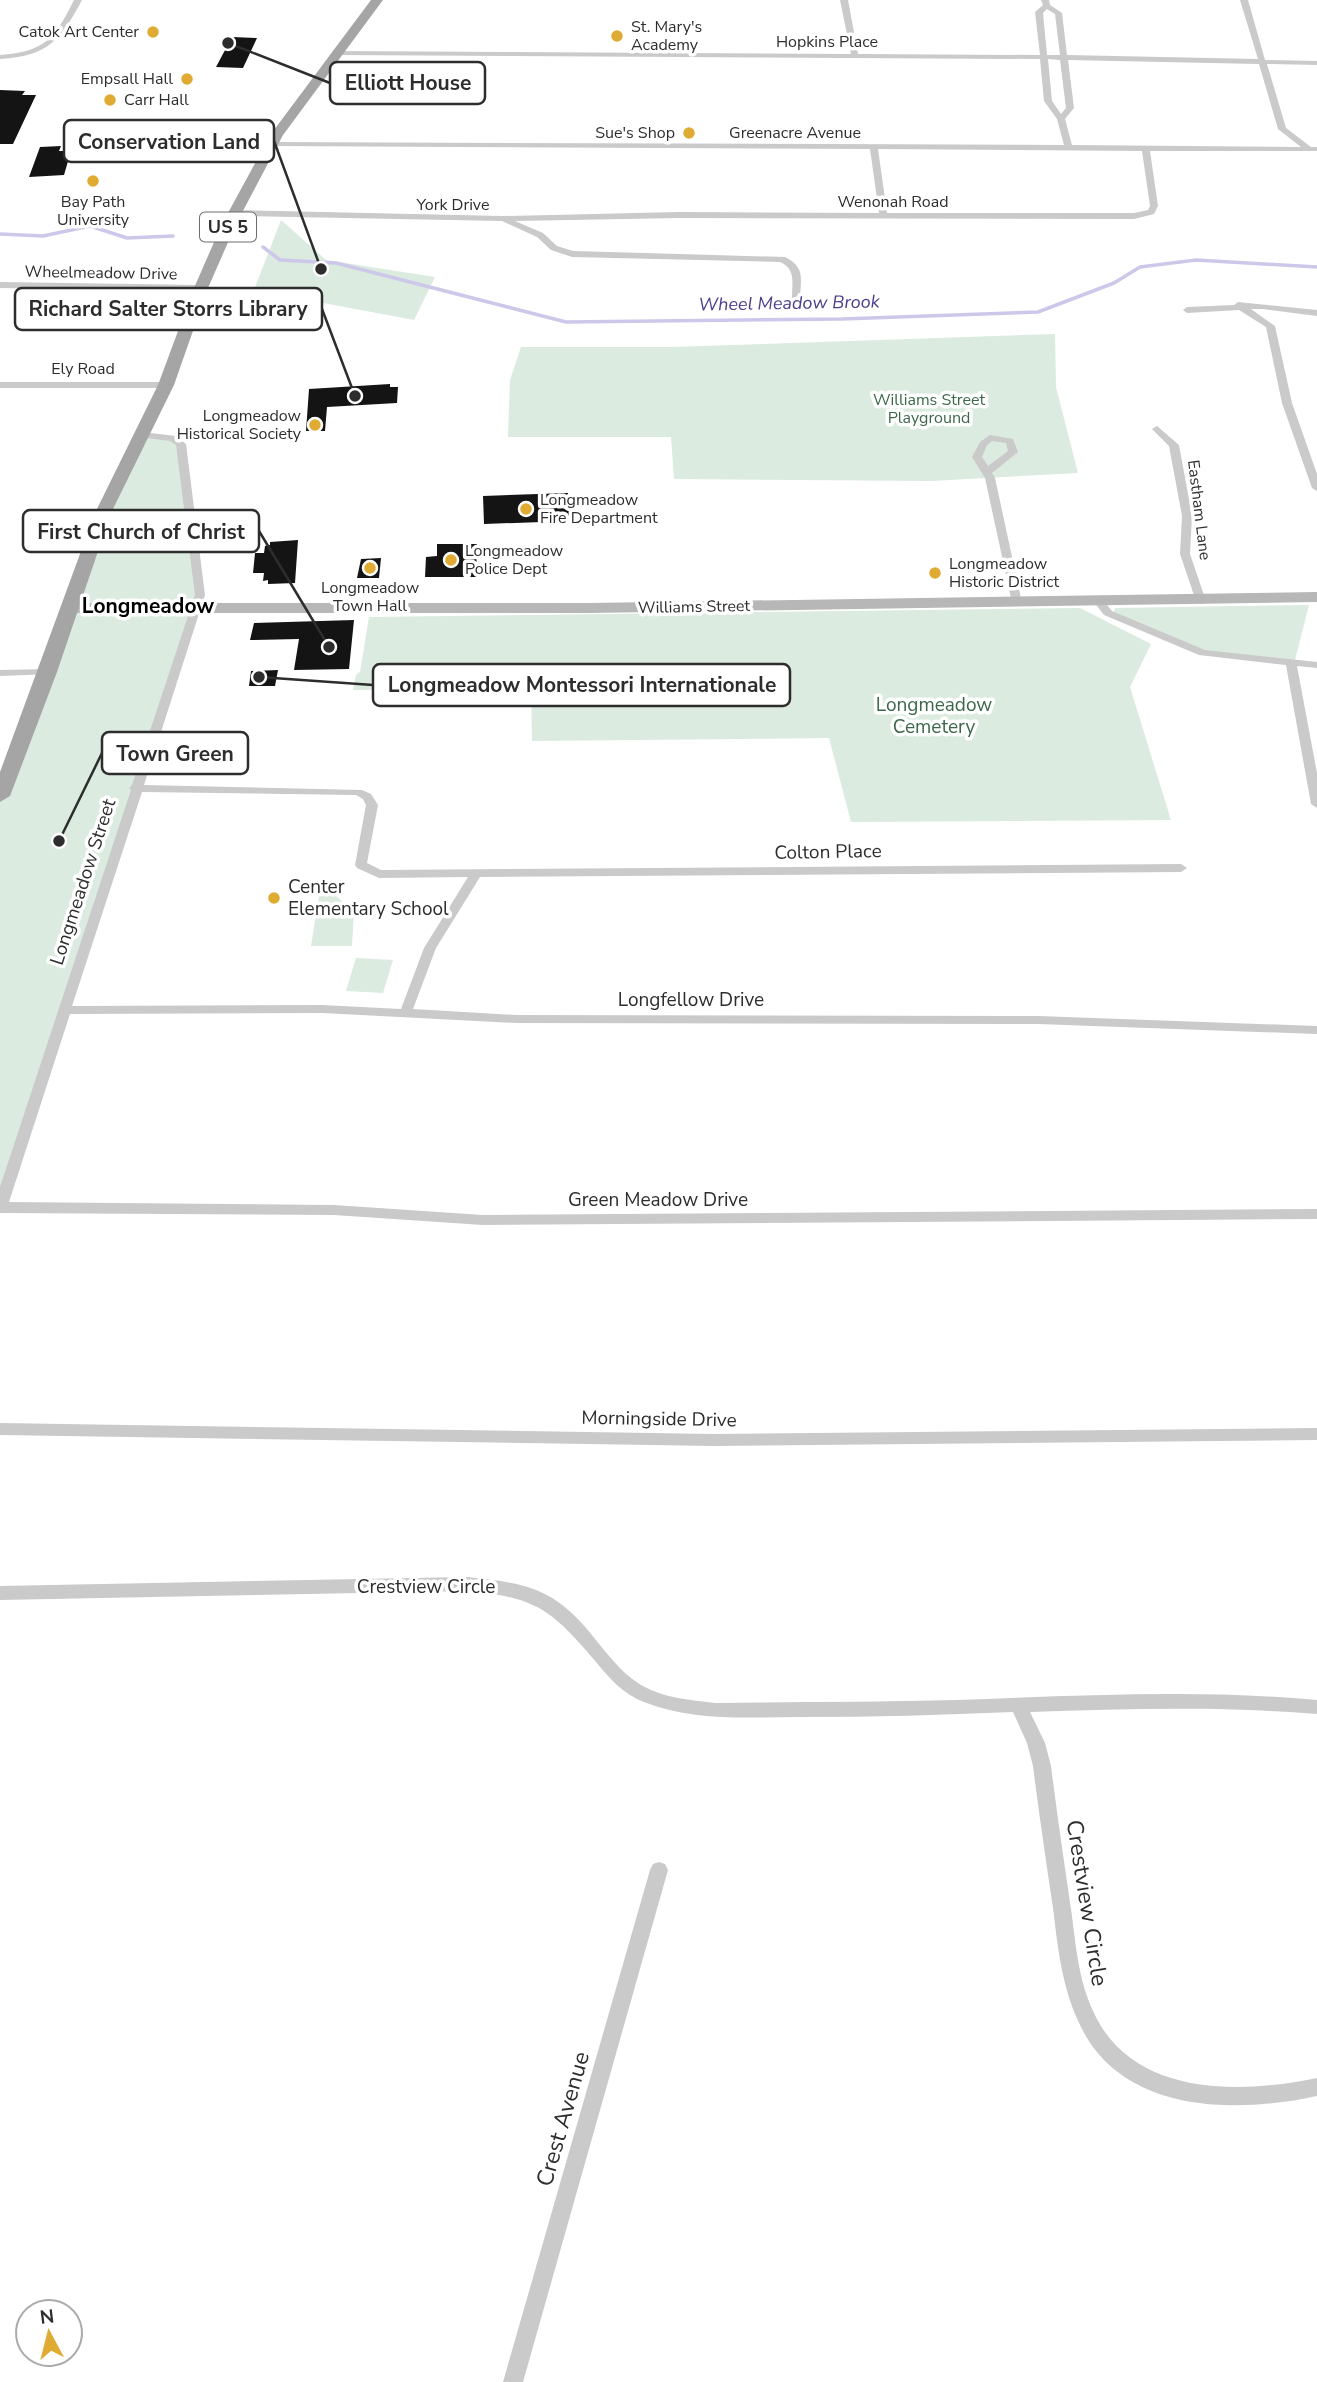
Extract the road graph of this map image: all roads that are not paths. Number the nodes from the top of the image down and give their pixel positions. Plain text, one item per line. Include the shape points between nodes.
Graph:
1 (78, 0) edge
2 (377, 0) edge
3 (844, 0) edge
4 (1244, 0) edge
5 (1046, 3) edge
6 (336, 53) junction
7 (0, 57) edge
8 (855, 57) junction
9 (1045, 57) junction
10 (1063, 57) junction
11 (1261, 62) junction
12 (1317, 64) edge
13 (1061, 119) junction
14 (1282, 129) junction
15 (272, 144) junction
16 (874, 148) junction
17 (1069, 148) junction
18 (1145, 148) junction
19 (1283, 148) junction
20 (1314, 149) edge
21 (234, 213) junction
22 (883, 215) junction
23 (569, 216) junction
24 (503, 219) junction
25 (540, 235) junction
26 (0, 285) edge
27 (201, 289) junction
28 (796, 298) dead end
29 (1238, 306) junction
30 (1187, 310) dead end
31 (1316, 312) edge
32 (1270, 326) junction
33 (0, 385) edge
34 (166, 385) junction
35 (1157, 429) dead end
36 (142, 435) junction
37 (986, 472) dead end
38 (1317, 488) edge
39 (1317, 597) edge
40 (1201, 601) junction
41 (1099, 602) junction
42 (1017, 603) junction
43 (196, 607) junction
44 (71, 608) junction
45 (1292, 663) junction
46 (1317, 664) edge
47 (0, 673) edge
48 (48, 673) junction
49 (135, 788) junction
50 (0, 796) edge
51 (1317, 804) edge
52 (1181, 868) dead end
53 (476, 874) junction
54 (64, 1010) junction
55 (406, 1012) junction
56 (1317, 1030) edge
57 (0, 1208) edge
58 (1317, 1214) edge
59 (0, 1429) edge
60 (1317, 1434) edge
61 (0, 1593) edge
62 (1018, 1704) junction
63 (1317, 1707) edge
64 (659, 1870) dead end
65 (1317, 2087) edge
66 (513, 2382) edge

1 - 7 street via 61,33 45,49
2 - 6 main road, US 5
3 - 8 street
4 - 11 street
5 - 9 street via 1039,12
5 - 10 street via 1058,13
6 - 8 street, Hopkins Place
6 - 15 main road, US 5
8 - 9 street, Hopkins Place
9 - 10 street, Hopkins Place
9 - 13 street via 1048,101
10 - 11 street, Hopkins Place
10 - 13 street via 1070,107
11 - 12 street, Hopkins Place
11 - 14 street
13 - 17 street
14 - 19 street
14 - 20 street
15 - 16 street, Greenacre Avenue
15 - 21 main road, US 5
16 - 17 street, Greenacre Avenue
16 - 22 street
17 - 18 street, Greenacre Avenue
18 - 19 street, Greenacre Avenue
18 - 22 street, Wenonah Road via 1154,208 1145,214
19 - 20 street, Greenacre Avenue
21 - 24 street, York Drive
21 - 27 main road, US 5
22 - 23 street, Wenonah Road
23 - 24 street, Wenonah Road
23 - 25 street
24 - 25 street, York Drive
25 - 28 street, York Drive via 554,248 582,255 785,260 797,273
26 - 27 street, Wheelmeadow Drive
27 - 34 main road, US 5
29 - 30 street
29 - 31 street
29 - 32 street
31 - 32 street via 1277,313
32 - 38 street via 1287,403
33 - 34 street, Ely Road
34 - 36 main road, US 5
35 - 40 street, Eastham Lane via 1174,445 1187,516 1185,554
36 - 43 street, Longmeadow Street via 173,438 181,444 200,579
36 - 44 main road, US 5 via 103,513
37 - 42 street
39 - 40 main road, Williams Street
40 - 41 main road, Williams Street
41 - 42 main road, Williams Street
41 - 45 street via 1108,613 1194,650
42 - 43 main road, Williams Street
43 - 44 main road, Williams Street
43 - 49 street, Longmeadow Street
44 - 48 main road, US 5
45 - 46 street
45 - 51 street
47 - 48 street
48 - 50 main road, US 5
49 - 53 street, Colton Place via 364,794 372,813 361,856 365,869 388,874
49 - 54 street, Longmeadow Street
52 - 53 street, Colton Place
53 - 55 street via 430,947
54 - 55 street, Longfellow Drive
54 - 57 street, Longmeadow Street
55 - 56 street, Longfellow Drive via 516,1020 1038,1020
57 - 58 street, Green Meadow Drive via 334,1210 507,1220
59 - 60 street, Morningside Drive via 750,1440
61 - 62 street, Crestview Circle via 467,1584 512,1588 534,1595 563,1614 634,1689 696,1708 734,1712
62 - 63 street, Crestview Circle via 1235,1700
62 - 65 street, Crestview Circle via 1042,1766 1072,1979 1084,2015 1103,2045 1144,2079 1188,2095 1247,2096
64 - 66 street, Crest Avenue

